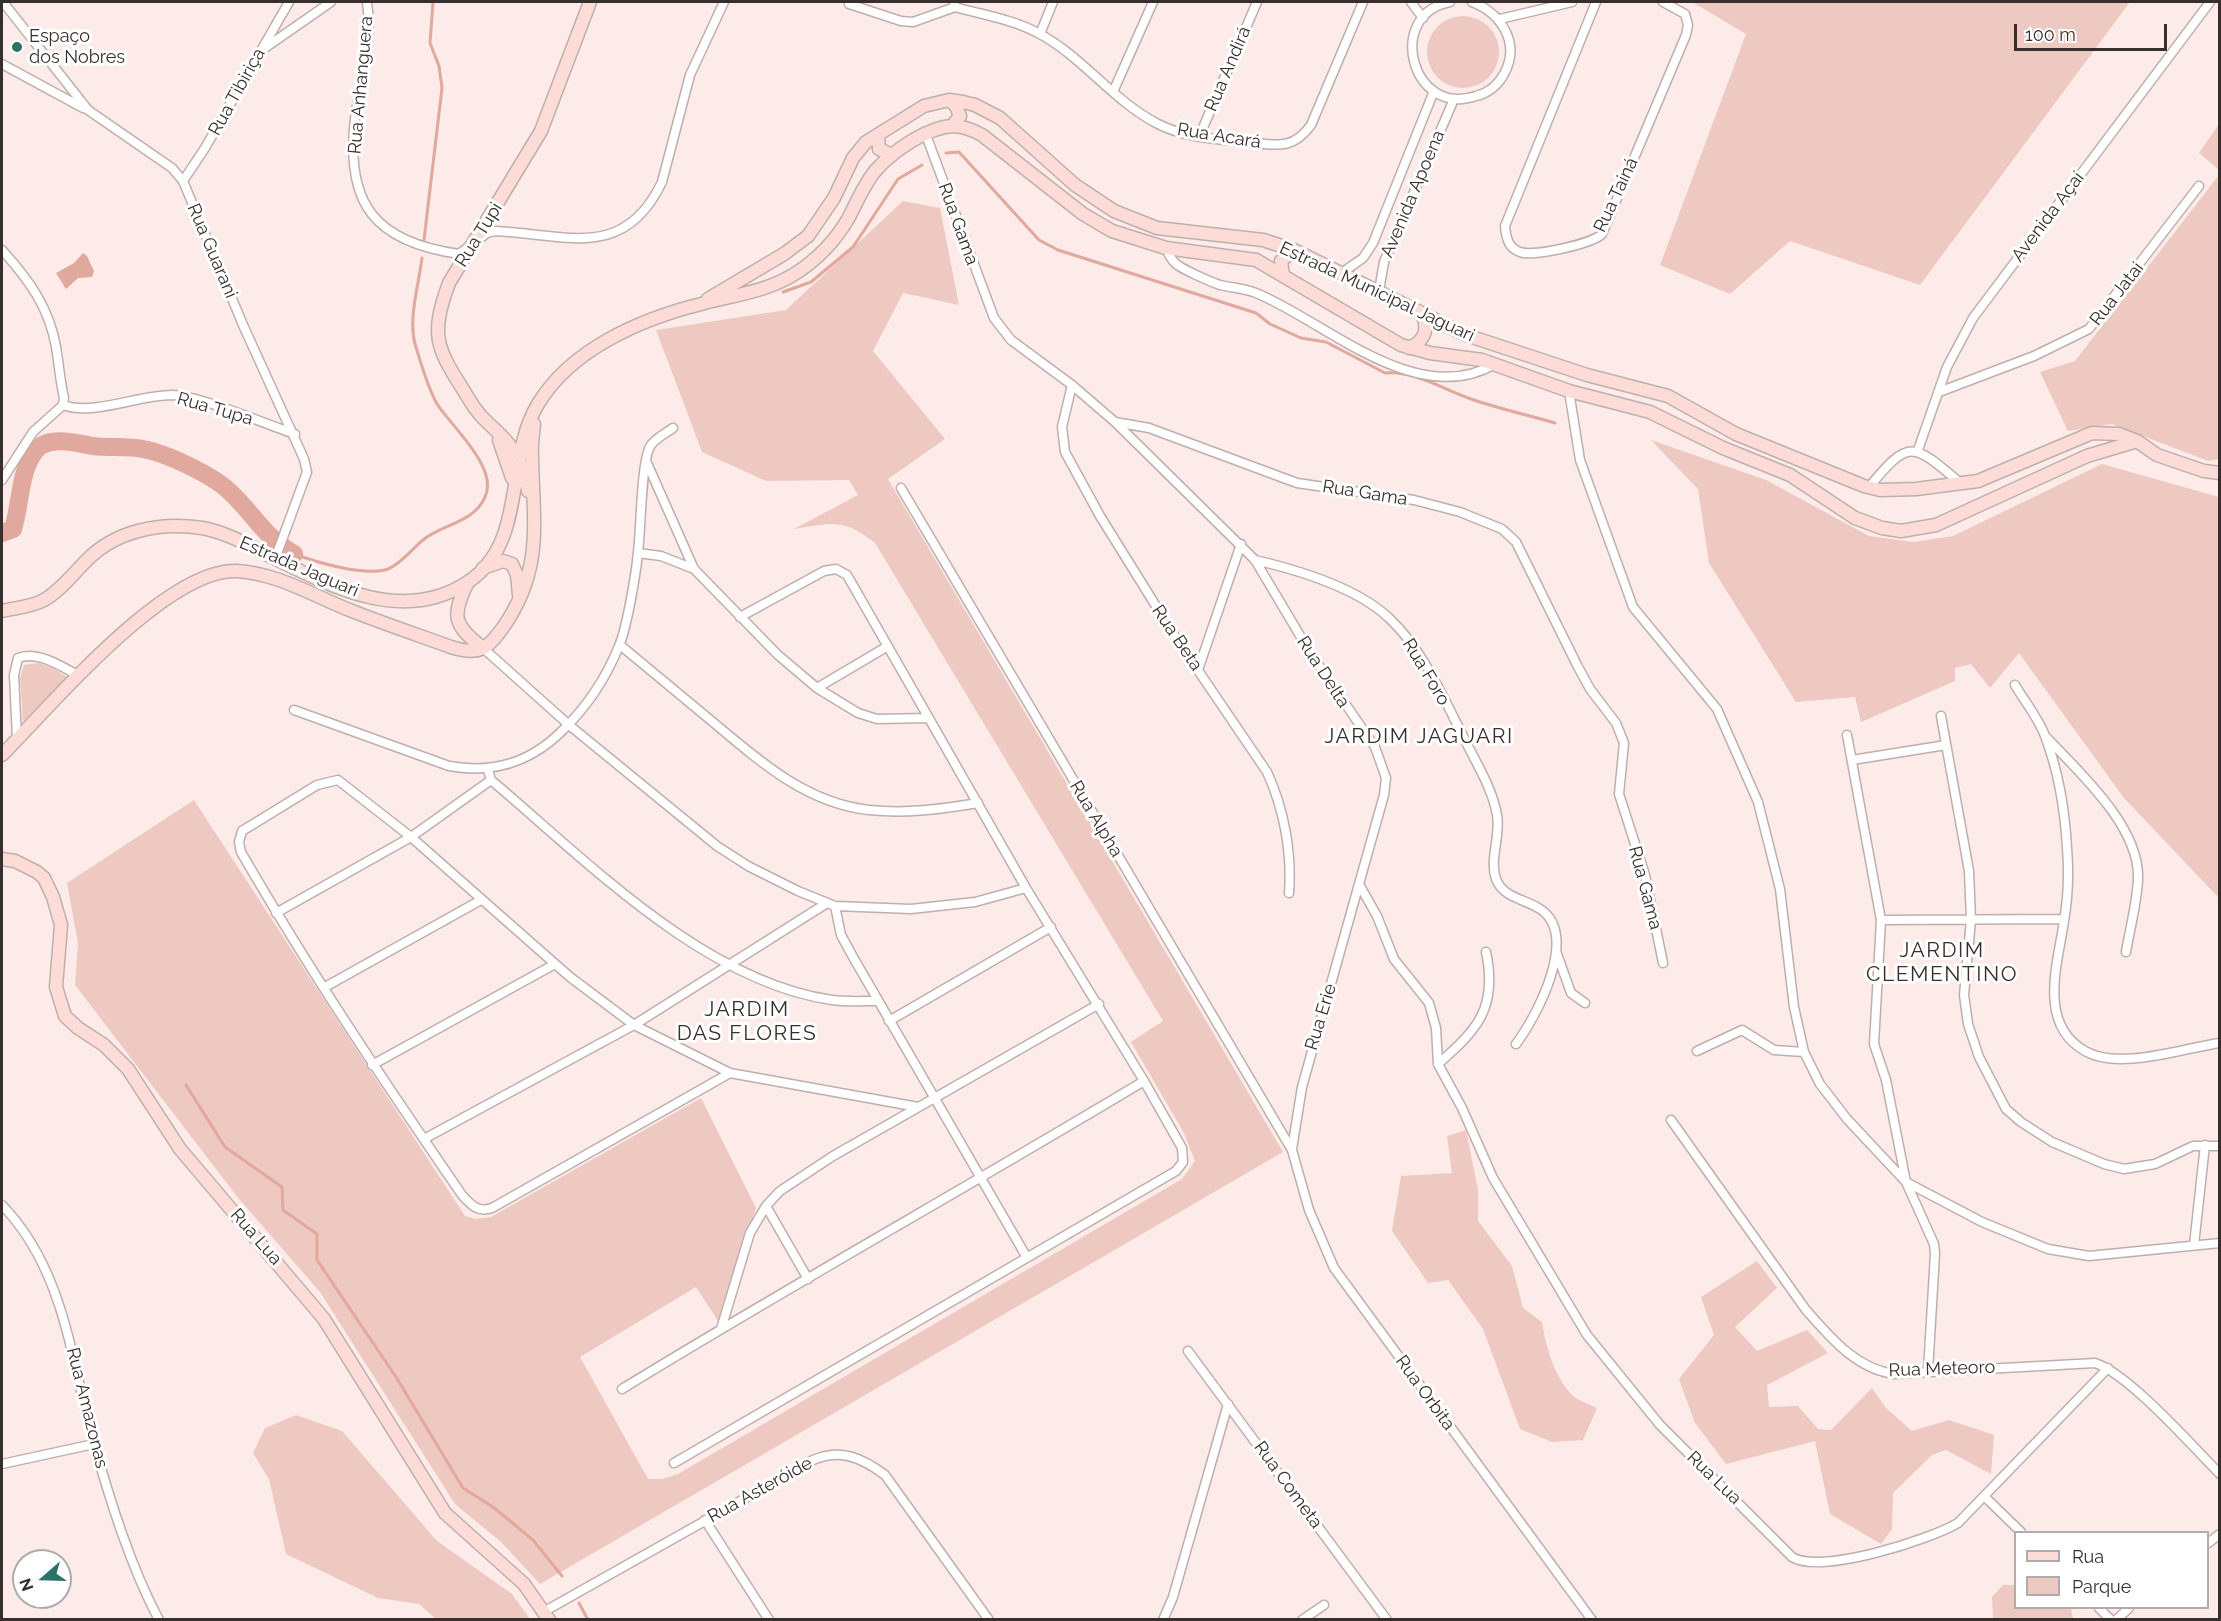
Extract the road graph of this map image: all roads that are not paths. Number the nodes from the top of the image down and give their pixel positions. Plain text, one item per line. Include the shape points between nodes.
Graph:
1 (3, 2) edge
2 (289, 2) edge
3 (331, 2) edge
4 (367, 2) edge
5 (590, 2) edge
6 (724, 2) edge
7 (1053, 2) edge
8 (1153, 2) edge
9 (1257, 2) edge
10 (1363, 2) edge
11 (1411, 2) edge
12 (1450, 2) edge
13 (1472, 2) edge
14 (1572, 2) edge
15 (1596, 2) edge
16 (1663, 2) edge
17 (2210, 2) edge
18 (849, 4) dead end
19 (954, 4) edge
20 (1487, 4) edge
21 (1423, 18) junction
22 (1500, 19) junction
23 (1040, 34) junction
24 (260, 52) junction
25 (2, 64) edge
26 (1434, 91) junction
27 (1113, 92) junction
28 (1454, 99) junction
29 (949, 100) junction
30 (88, 110) junction
31 (952, 126) junction
32 (878, 135) junction
33 (926, 135) junction
34 (1199, 136) junction
35 (892, 155) junction
36 (183, 182) junction
37 (2199, 186) dead end
38 (472, 245) junction
39 (1166, 248) junction
40 (2, 250) edge
41 (1294, 250) junction
42 (1343, 272) junction
43 (1283, 275) junction
44 (1379, 291) junction
45 (702, 303) junction
46 (1422, 314) junction
47 (1409, 348) junction
48 (1495, 364) junction
49 (1071, 385) junction
50 (1569, 391) junction
51 (1656, 392) junction
52 (1939, 392) junction
53 (63, 405) junction
54 (1650, 412) junction
55 (532, 414) junction
56 (485, 420) junction
57 (1115, 422) junction
58 (673, 428) dead end
59 (500, 431) junction
60 (295, 434) junction
61 (2137, 441) junction
62 (1918, 450) junction
63 (518, 457) junction
64 (647, 462) junction
65 (2220, 473) edge
66 (2, 480) edge
67 (1977, 481) junction
68 (1959, 482) junction
69 (513, 484) junction
70 (1869, 487) junction
71 (901, 488) dead end
72 (536, 521) junction
73 (1936, 525) junction
74 (1241, 544) junction
75 (638, 553) junction
76 (277, 555) junction
77 (1255, 560) junction
78 (482, 568) junction
79 (694, 569) junction
80 (468, 582) junction
81 (334, 585) junction
82 (519, 599) junction
83 (328, 601) junction
84 (2, 611) edge
85 (740, 617) junction
86 (620, 645) junction
87 (888, 646) junction
88 (483, 648) junction
89 (1198, 670) junction
90 (80, 676) junction
91 (2015, 686) dead end
92 (817, 688) junction
93 (294, 710) dead end
94 (1941, 716) dead end
95 (929, 718) junction
96 (569, 725) junction
97 (1847, 735) dead end
98 (2045, 735) junction
99 (18, 739) junction
100 (1946, 745) junction
101 (2, 755) edge
102 (1852, 760) junction
103 (488, 770) junction
104 (491, 780) junction
105 (978, 803) junction
106 (411, 837) junction
107 (2, 859) edge
108 (1360, 886) junction
109 (1026, 888) junction
110 (1289, 892) dead end
111 (481, 900) junction
112 (832, 904) junction
113 (276, 913) junction
114 (2064, 919) junction
115 (1881, 920) junction
116 (1971, 920) junction
117 (1051, 927) junction
118 (1556, 949) junction
119 (1486, 952) dead end
120 (2126, 952) dead end
121 (1664, 963) dead end
122 (555, 964) junction
123 (728, 964) junction
124 (325, 987) junction
125 (877, 1001) junction
126 (1585, 1003) dead end
127 (1099, 1004) junction
128 (889, 1021) junction
129 (634, 1025) junction
130 (2220, 1043) edge
131 (1516, 1044) dead end
132 (1697, 1051) dead end
133 (1804, 1052) junction
134 (1438, 1064) junction
135 (372, 1065) junction
136 (730, 1073) junction
137 (1144, 1081) junction
138 (933, 1099) junction
139 (918, 1107) junction
140 (1671, 1120) dead end
141 (424, 1139) junction
142 (2205, 1145) junction
143 (2220, 1146) edge
144 (1292, 1150) junction
145 (981, 1179) junction
146 (1906, 1182) junction
147 (2, 1205) edge
148 (766, 1206) junction
149 (2220, 1243) edge
150 (2194, 1245) junction
151 (1026, 1256) junction
152 (808, 1279) junction
153 (721, 1329) junction
154 (1188, 1351) dead end
155 (2108, 1368) junction
156 (1928, 1371) junction
157 (622, 1389) dead end
158 (1228, 1404) junction
159 (94, 1444) junction
160 (674, 1463) dead end
161 (2, 1464) edge
162 (2220, 1474) edge
163 (1985, 1497) junction
164 (705, 1520) junction
165 (2020, 1531) edge
166 (1324, 1605) dead end
167 (2100, 1609) edge
168 (2128, 1609) edge
169 (547, 1615) edge
170 (159, 1620) edge
171 (769, 1620) edge
172 (989, 1620) edge
173 (1163, 1620) edge
174 (1302, 1620) edge
175 (1387, 1620) edge
176 (1592, 1620) edge
177 (2114, 1620) edge

1 - 30 street, Rua Guarani
2 - 24 street, Rua Tibiriça
3 - 24 street
4 - 38 street, Rua Anhanguera via 367,60 355,119 353,155 364,204 380,226 400,238 459,254
5 - 38 main road, Rua Tupi via 541,131
6 - 38 street, Rua Anhanguera via 690,75 662,182 641,213 619,231 593,239 495,231
7 - 23 street
8 - 27 street
9 - 34 street, Rua Andirá
10 - 34 street, Rua Acará via 1303,137 1280,146
11 - 21 street
12 - 21 street
13 - 20 street
14 - 22 street
15 - 16 street, Rua Tainá via 1505,225 1506,237 1519,252 1528,254 1581,244 1602,234 1686,35 1683,11
17 - 52 street, Avenida Açaí via 1973,318
18 - 19 street via 913,22
19 - 23 street, Rua Acará
20 - 22 street
21 - 26 street via 1415,29 1412,57 1416,70
22 - 28 street via 1510,46 1504,74 1483,94
23 - 27 street, Rua Acará
24 - 36 street, Rua Tibiriça
25 - 30 street
26 - 28 street
26 - 42 street, Avenida Apoena via 1373,243 1363,258
27 - 34 street, Rua Acará via 1157,124
28 - 44 street, Avenida Apoena via 1383,262
29 - 31 main road via 960,116
29 - 32 main road via 915,111
29 - 41 main road, Estrada Municipal Jaguari via 975,105 1000,118 1075,186 1114,211 1156,228 1263,240
30 - 36 street, Rua Guarani via 171,168
31 - 33 main road
31 - 39 main road, Estrada Municipal Jaguari via 982,135 1083,214 1112,231
32 - 35 main road via 879,149
32 - 45 main road via 853,158 834,198 808,236
33 - 35 main road
33 - 49 street, Rua Gama via 994,318 1011,340
35 - 45 main road via 866,183 828,247 795,274 750,294
36 - 60 street, Rua Guarani via 239,316
37 - 52 street, Rua Jatai via 2089,329 2034,356
38 - 56 main road, Rua Tupi via 449,284 437,329 441,354
39 - 43 main road, Estrada Municipal Jaguari via 1250,258
39 - 48 street via 1181,268 1220,285 1256,293 1335,338 1412,372 1479,374
40 - 53 street via 34,288 47,313 56,345
41 - 42 main road, Estrada Municipal Jaguari
41 - 43 main road via 1281,261
42 - 44 main road, Estrada Municipal Jaguari
43 - 47 main road, Estrada Municipal Jaguari
44 - 46 main road, Estrada Municipal Jaguari
45 - 55 main road via 652,318 592,351 555,383
46 - 47 main road via 1426,326 1423,338
46 - 51 main road, Estrada Municipal Jaguari via 1466,335 1587,375
47 - 48 main road, Estrada Municipal Jaguari
48 - 50 main road, Estrada Municipal Jaguari
49 - 57 street, Rua Gama
49 - 89 street, Rua Beta via 1062,427 1065,452 1100,516
50 - 54 main road, Estrada Municipal Jaguari
50 - 133 street via 1580,460 1633,607 1717,709 1758,802 1780,890 1794,1007
51 - 54 main road
51 - 70 main road, Estrada Municipal Jaguari via 1736,434
52 - 62 street, Avenida Açaí
53 - 60 street, Rua Tupa via 79,410 135,398 175,395
53 - 66 street via 33,432
54 - 73 main road, Estrada Municipal Jaguari via 1790,475 1863,522 1901,531
55 - 59 main road via 519,430 509,434
55 - 63 main road, Estrada Jaguari
55 - 72 main road
56 - 59 main road, Rua Tupi
56 - 69 main road via 507,457
57 - 74 street, Rua Delta
57 - 121 street, Rua Gama via 1149,428 1297,483 1414,500 1460,512 1502,530 1516,542 1576,664 1616,723 1624,743 1619,794 1645,875
58 - 64 street via 650,446
59 - 63 main road, Rua Tupi
60 - 76 street, Rua Guarani via 307,472
61 - 65 main road, Estrada Municipal Jaguari via 2157,455
61 - 67 main road, Estrada Municipal Jaguari via 2119,434 2091,433
61 - 73 main road, Estrada Municipal Jaguari via 2087,456
62 - 68 street
62 - 70 street via 1896,457
63 - 69 main road, Estrada Jaguari
63 - 72 main road
64 - 75 street
64 - 79 street
67 - 68 main road, Estrada Municipal Jaguari
67 - 73 main road via 1982,490 1976,500 1945,513
68 - 70 main road, Estrada Municipal Jaguari via 1916,489
69 - 78 main road, Estrada Jaguari via 505,536
71 - 144 street, Rua Alpha
72 - 82 main road via 530,567
74 - 77 street, Rua Delta
74 - 89 street
75 - 79 street via 661,556
75 - 86 street
76 - 81 main road, Estrada Jaguari
76 - 84 main road, Estrada Jaguari via 215,531 169,526 141,530 118,537 96,551 53,595
77 - 108 street, Rua Delta via 1383,765 1384,795
77 - 118 street, Rua Foro via 1304,573 1345,591 1378,609 1407,637 1447,704 1492,798 1497,815 1494,871 1498,882 1510,895 1548,915 1554,925
78 - 80 main road, Estrada Jaguari
78 - 82 main road via 503,561 512,564
79 - 85 street
80 - 81 main road, Estrada Jaguari via 412,602 383,601
80 - 88 main road via 459,600 457,619 462,630
81 - 83 main road
82 - 88 main road via 498,635
83 - 88 main road via 467,652
83 - 90 main road via 268,577 218,572 180,589 145,614
85 - 87 street via 811,577 836,569 847,575
85 - 92 street
86 - 96 street via 595,691
86 - 105 street via 752,755 798,788 868,810 918,812
87 - 92 street
87 - 95 street
88 - 96 street
89 - 110 street, Rua Beta via 1267,772 1277,794 1291,870
90 - 99 main road
90 - 99 street via 37,657 18,658 14,675
91 - 98 street
92 - 95 street via 858,713 877,719
93 - 103 street via 449,766
94 - 100 street
95 - 105 street
96 - 103 street via 538,751
96 - 112 street via 717,846 764,875
97 - 102 street
98 - 114 street via 2067,847
98 - 120 street via 2102,799 2121,825 2133,853 2138,878
99 - 101 main road
100 - 102 street
100 - 116 street via 1968,871
102 - 115 street
103 - 104 street
104 - 106 street
104 - 123 street via 656,919
105 - 109 street
106 - 111 street
106 - 113 street
106 - 113 street via 347,784 338,780 317,785 250,824 240,837 241,852
107 - 169 main road, Rua Lua via 37,872 53,897 61,925 56,987 65,1016 122,1062 180,1149 324,1319 445,1514 506,1566
108 - 134 street via 1394,958 1424,993 1434,1013
108 - 144 street, Rua Erie via 1302,1087
109 - 112 street via 975,902 911,909
109 - 117 street
111 - 122 street
111 - 124 street
112 - 123 street
112 - 125 street via 841,935
113 - 124 street
114 - 116 street
114 - 130 street via 2054,1001 2066,1031 2085,1051 2123,1059
115 - 116 street
115 - 146 street via 1874,1044 1886,1080
116 - 142 street via 1964,995 1968,1024 1979,1057 2006,1109 2052,1142 2124,1169 2142,1168 2181,1149
117 - 127 street
117 - 128 street
118 - 126 street via 1571,993
118 - 131 street, Rua Foro via 1543,996 1531,1024
119 - 134 street via 1489,987 1481,1018 1460,1045
122 - 129 street
122 - 135 street
123 - 125 street via 832,1000
123 - 129 street
124 - 135 street
125 - 128 street
127 - 137 street
127 - 138 street
128 - 138 street
129 - 136 street
129 - 141 street
132 - 133 street via 1742,1030 1774,1050
133 - 146 street via 1827,1093
134 - 163 street, Rua Lua via 1511,1210 1587,1335 1660,1425 1792,1557 1813,1564 1831,1563 1928,1537 1958,1524
135 - 141 street
136 - 139 street
136 - 141 street via 487,1210 475,1207 462,1196
137 - 145 street
137 - 151 street via 1182,1148 1181,1166
138 - 139 street
138 - 145 street
139 - 148 street via 833,1156 780,1191
140 - 156 street, Rua Meteoro via 1777,1273 1827,1334 1870,1368 1894,1374
142 - 143 street
142 - 150 street
144 - 176 street, Rua Orbita via 1309,1210 1334,1269
145 - 151 street
145 - 152 street
146 - 150 street via 1982,1222 2048,1250 2089,1256
146 - 156 street via 1934,1244
147 - 159 street, Rua Amazonas via 50,1276 69,1336
148 - 152 street
148 - 153 street via 750,1233
149 - 150 street
151 - 160 street
152 - 153 street
153 - 157 street
154 - 158 street, Rua Cometa
155 - 156 street, Rua Meteoro via 2089,1362
155 - 162 street
155 - 163 street, Rua Lua
158 - 173 street
158 - 175 street, Rua Cometa
159 - 161 street
159 - 170 street, Rua Amazonas via 120,1525
163 - 165 street
164 - 169 street, Rua Asteróide
164 - 171 street
164 - 172 street, Rua Asteróide via 820,1457 849,1455 872,1465 897,1488
166 - 174 street
167 - 177 street
168 - 177 street

